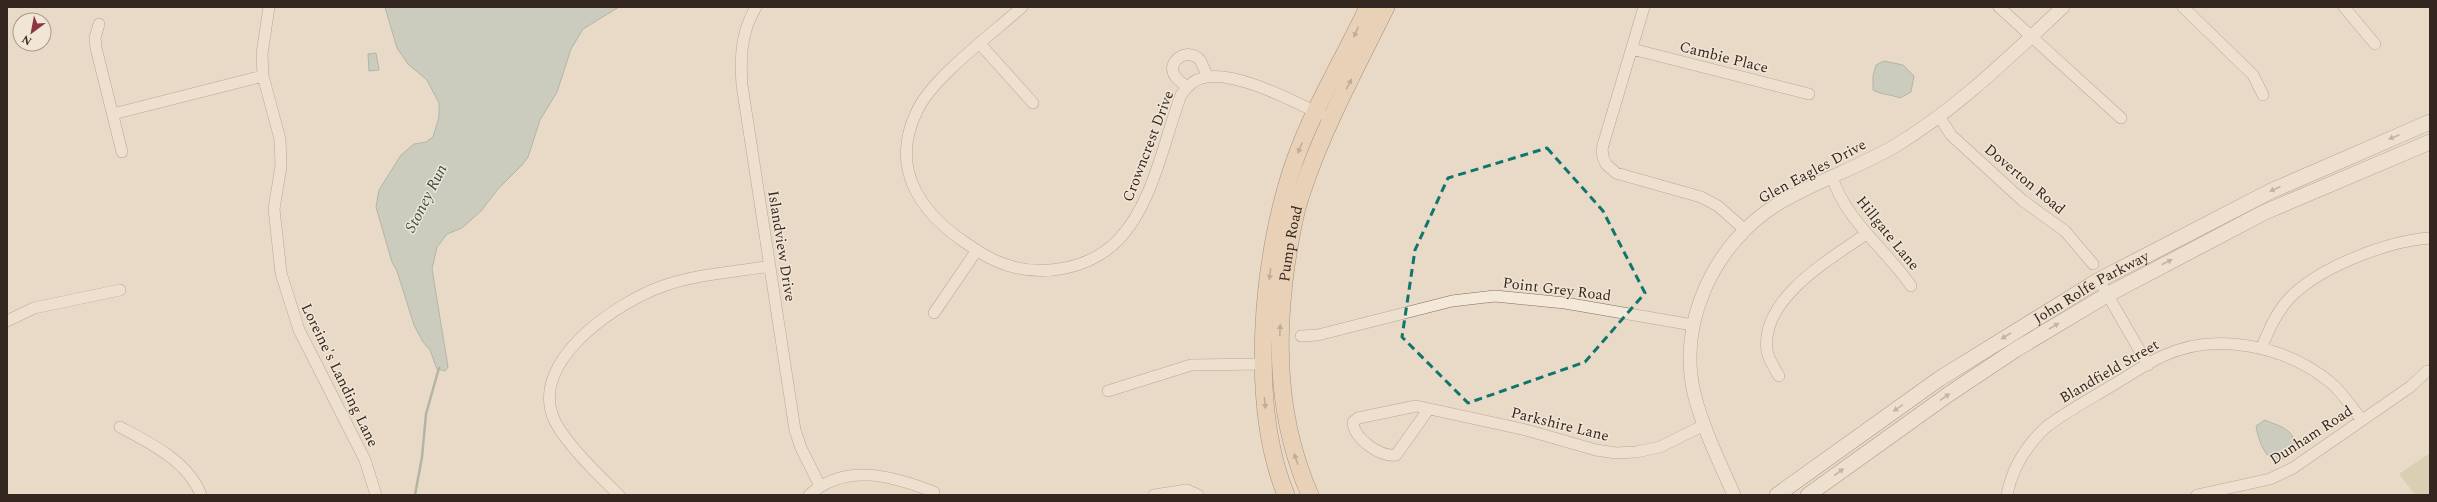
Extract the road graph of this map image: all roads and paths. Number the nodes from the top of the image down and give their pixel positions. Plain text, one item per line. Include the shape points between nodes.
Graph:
1 (269, 7) edge
2 (756, 7) edge
3 (1022, 7) edge
4 (1368, 7) edge
5 (1386, 7) edge
6 (1644, 7) edge
7 (1999, 7) edge
8 (2063, 7) edge
9 (2183, 7) edge
10 (2344, 7) edge
11 (99, 24) dead end
12 (2031, 36) junction
13 (980, 44) junction
14 (2375, 44) dead end
15 (1632, 49) junction
16 (263, 76) junction
17 (1208, 77) junction
18 (1187, 87) junction
19 (1808, 94) dead end
20 (2262, 94) dead end
21 (1033, 103) dead end
22 (1316, 112) junction
23 (113, 114) junction
24 (1939, 116) junction
25 (2121, 118) dead end
26 (1332, 119) junction
27 (2430, 122) edge
28 (2430, 142) edge
29 (122, 152) dead end
30 (1832, 177) junction
31 (1745, 230) junction
32 (1866, 234) junction
33 (2430, 238) edge
34 (977, 250) junction
35 (2093, 264) dead end
36 (770, 266) junction
37 (2099, 280) junction
38 (1911, 286) dead end
39 (120, 290) dead end
40 (2107, 295) junction
41 (934, 313) dead end
42 (7, 320) edge
43 (1693, 325) junction
44 (1301, 336) dead end
45 (2261, 349) junction
46 (1262, 364) junction
47 (2148, 364) junction
48 (2427, 371) dead end
49 (1779, 376) dead end
50 (1108, 391) dead end
51 (1428, 410) junction
52 (2362, 420) junction
53 (1704, 425) junction
54 (120, 427) dead end
55 (820, 486) junction
56 (934, 492) dead end
57 (201, 495) edge
58 (376, 495) edge
59 (619, 495) edge
60 (809, 495) edge
61 (1154, 495) edge
62 (1198, 495) edge
63 (1286, 495) edge
64 (1310, 495) edge
65 (1734, 495) edge
66 (1777, 495) edge
67 (1808, 495) edge
68 (2007, 495) edge
69 (2197, 495) edge

1 - 16 street, Loreine's Landing Lane via 262,54
2 - 36 street, Islandview Drive via 745,31 741,72
3 - 13 street, Crowncrest Drive
4 -> 22 main road, Pump Road
26 -> 5 main road, Pump Road
6 - 15 street
7 - 12 street
8 - 12 street, Glen Eagles Drive
9 - 20 street via 2253,75
10 - 14 street
11 - 23 street via 95,38 96,48
12 - 24 street, Glen Eagles Drive via 1982,82
12 - 25 street
13 - 21 street
13 - 34 street, Crowncrest Drive via 934,86 919,106 911,126 907,155 910,174 920,202 939,223
15 - 19 street, Cambie Place
15 - 31 street via 1602,149 1606,164 1621,175 1710,201
16 - 23 street
16 - 58 street, Loreine's Landing Lane via 280,139 281,166 274,210 280,273 299,330 365,460
17 - 18 street, Crowncrest Drive
17 - 18 street, Crowncrest Drive via 1198,58 1190,54 1181,56 1175,62 1174,71 1175,76
17 - 22 street, Crowncrest Drive via 1226,78 1255,86 1291,99
18 - 34 street, Crowncrest Drive via 1181,94 1141,209 1123,235 1111,246 1085,262 1067,268 1041,271 1005,265
22 - 26 street, Crowncrest Drive
22 -> 46 main road, Pump Road via 1296,158 1282,200 1268,286
23 - 29 street
24 - 30 street, Glen Eagles Drive via 1893,147
24 - 35 street, Doverton Road via 1951,135 2022,200 2065,231
64 -> 26 main road, Pump Road via 1292,447 1282,400 1281,312 1291,238 1300,197
27 -> 37 main road, John Rolfe Parkway via 2271,191
40 -> 28 main road, John Rolfe Parkway via 2264,212
30 - 31 street, Glen Eagles Drive via 1778,204
30 - 32 street, Hillgate Lane via 1839,197
31 - 43 street, Glen Eagles Drive via 1716,265 1704,288
32 - 38 street, Hillgate Lane via 1900,270
32 - 49 street via 1802,281 1778,308 1767,344 1770,361
33 - 45 street via 2406,240 2383,247 2309,282 2287,301 2274,319
34 - 41 street
36 - 55 street, Islandview Drive via 795,430
36 - 59 street via 687,279 649,291 615,310 564,355 553,375 550,388 553,417 573,446
37 - 40 street
37 -> 66 main road, John Rolfe Parkway via 1938,379
39 - 42 street via 34,308
40 - 47 street
67 -> 40 main road, John Rolfe Parkway via 1881,440 1949,394 2015,350
43 - 44 street, Point Grey Road via 1552,301 1495,296 1452,301 1318,335
43 - 53 street, Glen Eagles Drive via 1691,367 1695,396
45 - 47 street, Blandfield Street via 2222,343 2205,344 2186,347
45 - 52 street, Blandfield Street via 2290,358 2316,371 2333,385
46 - 50 street via 1191,365
46 -> 63 main road, Pump Road via 1270,435
47 - 68 street, Blandfield Street via 2046,427 2031,442 2021,458
48 - 52 street, Dunham Road via 2410,387
51 - 51 street, Parkshire Lane via 1408,406 1358,418 1353,425 1376,452 1385,456 1396,455
51 - 53 street, Parkshire Lane via 1526,430 1596,450 1616,453 1660,447
52 - 69 street, Dunham Road via 2293,468 2270,479
53 - 65 street, Glen Eagles Drive
54 - 57 street via 157,447 182,466
55 - 56 street via 839,479 868,474 892,476
55 - 60 street
61 - 62 street via 1187,490

